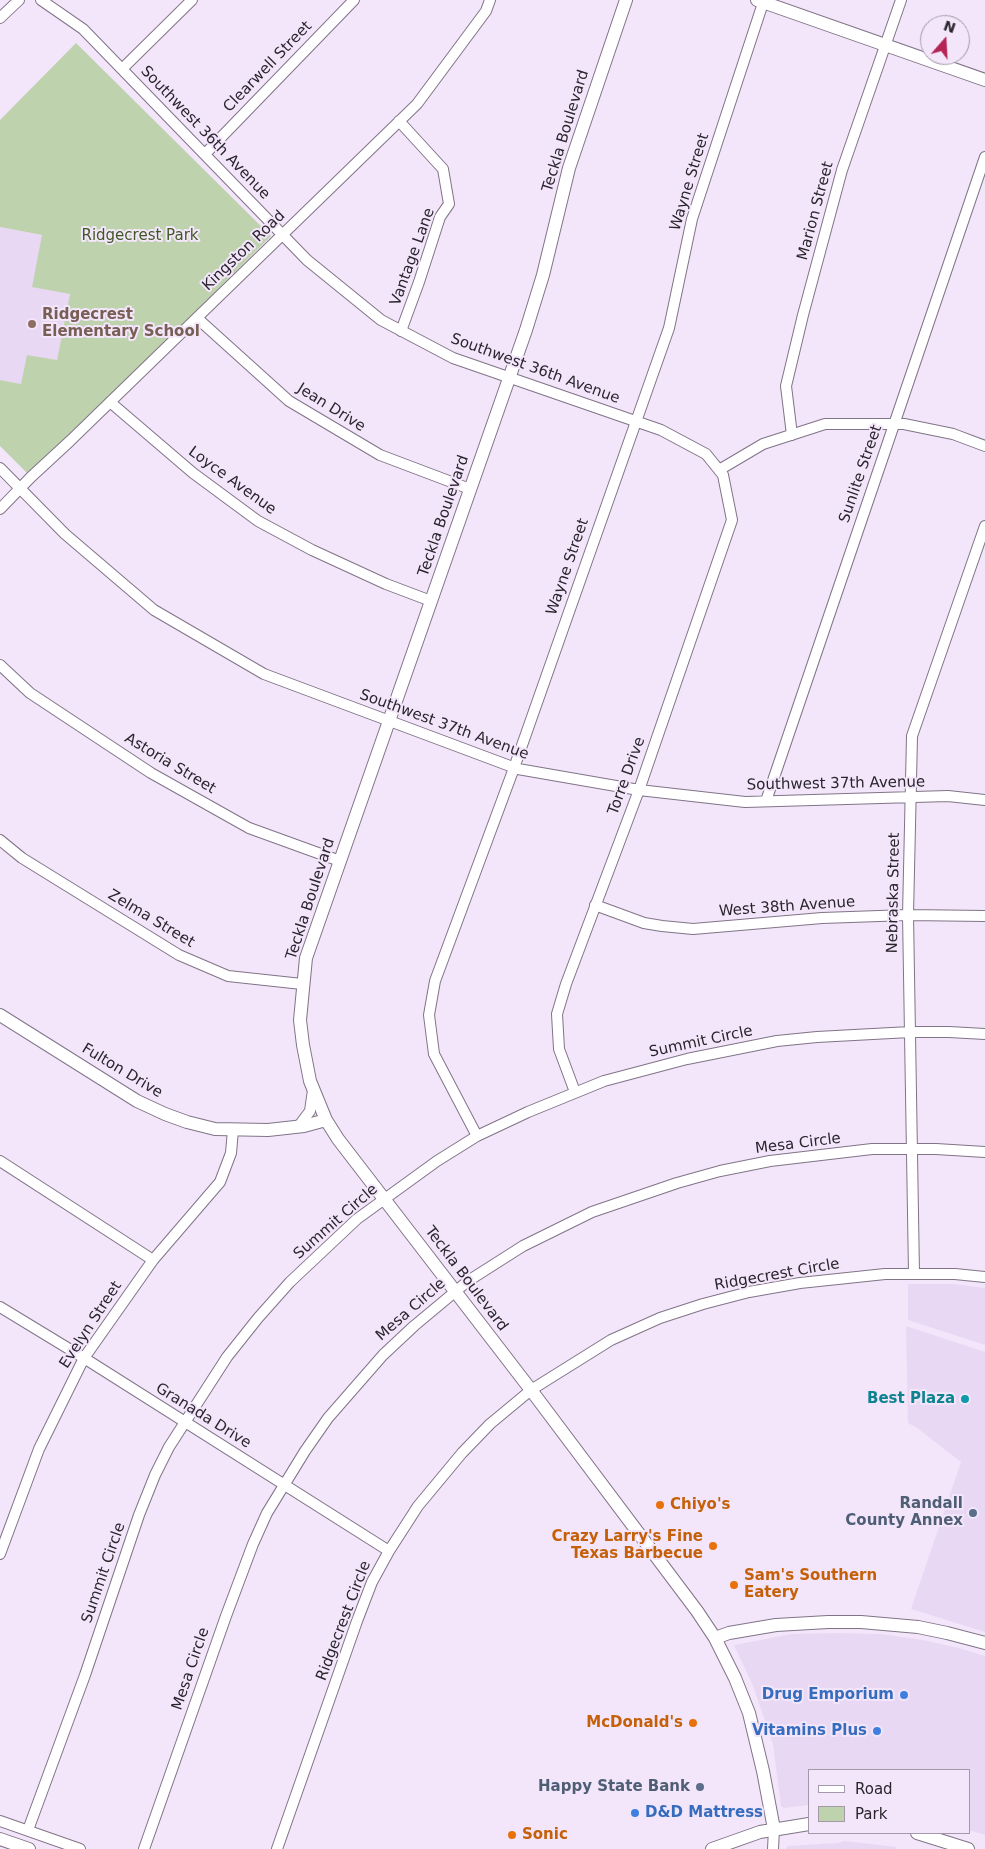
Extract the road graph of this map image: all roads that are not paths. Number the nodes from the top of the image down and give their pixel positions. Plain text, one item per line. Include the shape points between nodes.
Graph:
1 (19, 0) edge
2 (41, 0) edge
3 (192, 0) edge
4 (354, 0) edge
5 (490, 0) edge
6 (626, 0) edge
7 (901, 0) edge
8 (762, 1) edge
9 (0, 18) edge
10 (885, 45) junction
11 (122, 69) junction
12 (985, 80) edge
13 (399, 121) junction
14 (205, 154) junction
15 (985, 157) edge
16 (282, 235) junction
17 (197, 318) junction
18 (401, 331) junction
19 (509, 378) junction
20 (110, 402) junction
21 (636, 421) junction
22 (894, 424) junction
23 (792, 435) junction
24 (985, 446) edge
25 (0, 468) edge
26 (719, 470) junction
27 (470, 488) junction
28 (21, 489) junction
29 (0, 509) edge
30 (985, 526) edge
31 (431, 601) junction
32 (0, 666) edge
33 (389, 722) junction
34 (514, 768) junction
35 (639, 790) junction
36 (911, 797) junction
37 (985, 800) edge
38 (766, 801) junction
39 (0, 840) edge
40 (340, 861) junction
41 (596, 905) junction
42 (908, 915) junction
43 (985, 916) edge
44 (302, 984) junction
45 (0, 1015) edge
46 (910, 1032) junction
47 (985, 1034) edge
48 (314, 1089) junction
49 (575, 1092) junction
50 (326, 1120) junction
51 (298, 1127) junction
52 (233, 1130) junction
53 (477, 1136) junction
54 (912, 1150) junction
55 (985, 1152) edge
56 (0, 1160) edge
57 (384, 1198) junction
58 (152, 1260) junction
59 (914, 1273) junction
60 (985, 1277) edge
61 (455, 1292) junction
62 (0, 1307) edge
63 (84, 1358) junction
64 (531, 1390) junction
65 (184, 1422) junction
66 (284, 1484) junction
67 (389, 1551) junction
68 (0, 1554) edge
69 (715, 1638) junction
70 (985, 1643) edge
71 (0, 1821) edge
72 (808, 1824) edge
73 (774, 1829) junction
74 (28, 1830) junction
75 (920, 1834) edge
76 (0, 1839) edge
77 (29, 1849) edge
78 (80, 1849) edge
79 (144, 1849) edge
80 (277, 1849) edge
81 (712, 1849) edge
82 (773, 1849) edge
83 (968, 1849) edge

1 - 9 street
2 - 11 street, Southwest 36th Avenue via 83,29
3 - 11 street
4 - 14 street, Clearwell Street
5 - 13 street, Kingston Road via 486,11 417,104
6 - 19 main road, Teckla Boulevard via 569,168 543,275
7 - 10 street, Marion Street
8 - 10 main road
8 - 21 street, Wayne Street via 692,219 669,328
10 - 12 main road
10 - 23 street, Marion Street via 842,170 786,386
11 - 14 street, Southwest 36th Avenue
13 - 16 street, Kingston Road
13 - 18 street, Vantage Lane via 443,168 449,204 440,217
14 - 16 street, Southwest 36th Avenue
15 - 22 street, Sunlite Street
16 - 17 street, Kingston Road
16 - 18 street, Southwest 36th Avenue via 307,260 381,320
17 - 20 street, Kingston Road
17 - 27 street, Jean Drive via 289,401 380,455
18 - 19 street, Southwest 36th Avenue via 452,358
19 - 21 street, Southwest 36th Avenue
19 - 27 main road, Teckla Boulevard
20 - 28 street, Kingston Road
20 - 31 street, Loyce Avenue via 193,473 258,521 312,550
21 - 26 street, Southwest 36th Avenue via 661,430 706,454
21 - 34 street, Wayne Street
22 - 23 street via 825,424
22 - 24 street via 953,434
22 - 38 street, Sunlite Street
23 - 26 street via 763,444
25 - 28 street, Southwest 37th Avenue
26 - 35 street, Torre Drive via 732,520
27 - 31 main road, Teckla Boulevard
28 - 29 street, Kingston Road
28 - 33 street, Southwest 37th Avenue via 65,534 154,610 264,674
30 - 36 street, Nebraska Street via 912,736
31 - 33 main road, Teckla Boulevard
32 - 40 street, Astoria Street via 30,693 151,773 249,828
33 - 34 street, Southwest 37th Avenue
33 - 40 main road, Teckla Boulevard
34 - 35 street, Southwest 37th Avenue
34 - 53 street, Wayne Street via 435,981 429,1015 434,1054
35 - 38 street, Southwest 37th Avenue via 745,802
35 - 41 street, Torre Drive
36 - 37 street, Southwest 37th Avenue
36 - 38 street, Southwest 37th Avenue
36 - 42 street, Nebraska Street
39 - 44 street, Zelma Street via 22,858 179,955 228,976
40 - 44 main road, Teckla Boulevard via 306,958
41 - 42 street, West 38th Avenue via 644,923 693,929 822,918
41 - 49 street, Torre Drive via 557,1014 558,1049
42 - 43 street, West 38th Avenue
42 - 46 street, Nebraska Street
44 - 48 main road, Teckla Boulevard via 302,1045
45 - 52 main road, Fulton Drive via 137,1101 187,1122
46 - 47 street, Summit Circle
46 - 49 street, Summit Circle via 817,1036 731,1050 604,1081
46 - 54 street, Nebraska Street
48 - 50 main road, Teckla Boulevard
48 - 51 street via 310,1111
49 - 53 street, Summit Circle
50 - 51 main road, Fulton Drive
50 - 57 main road, Teckla Boulevard
51 - 52 main road, Fulton Drive
52 - 58 street, Evelyn Street via 231,1153 220,1182
53 - 57 street, Summit Circle
54 - 55 street, Mesa Circle
54 - 59 street, Nebraska Street
54 - 61 street, Mesa Circle via 872,1150 770,1161 676,1182 555,1229 523,1246
56 - 58 street
57 - 61 main road, Teckla Boulevard
57 - 65 street, Summit Circle via 326,1247 264,1311 227,1357
58 - 63 street, Evelyn Street
59 - 60 street, Ridgecrest Circle
59 - 64 street, Ridgecrest Circle via 800,1283 703,1304 660,1318 611,1340
61 - 64 main road, Teckla Boulevard
61 - 66 street, Mesa Circle via 414,1326 359,1381 328,1418
62 - 63 street, Granada Drive
63 - 65 street, Granada Drive
63 - 68 street, Evelyn Street via 28,1473
64 - 67 street, Ridgecrest Circle via 490,1424 462,1453 418,1506
64 - 69 main road, Teckla Boulevard
65 - 66 street, Granada Drive
65 - 74 street, Summit Circle via 155,1475 139,1515
66 - 67 street, Granada Drive
66 - 79 street, Mesa Circle via 253,1544
67 - 80 street, Ridgecrest Circle via 356,1621
69 - 70 main road via 776,1625 861,1622 947,1632
69 - 73 main road, Teckla Boulevard via 736,1678 749,1713
71 - 74 street
72 - 73 main road
73 - 81 main road
73 - 82 street
74 - 78 street
75 - 83 main road
76 - 77 main road

